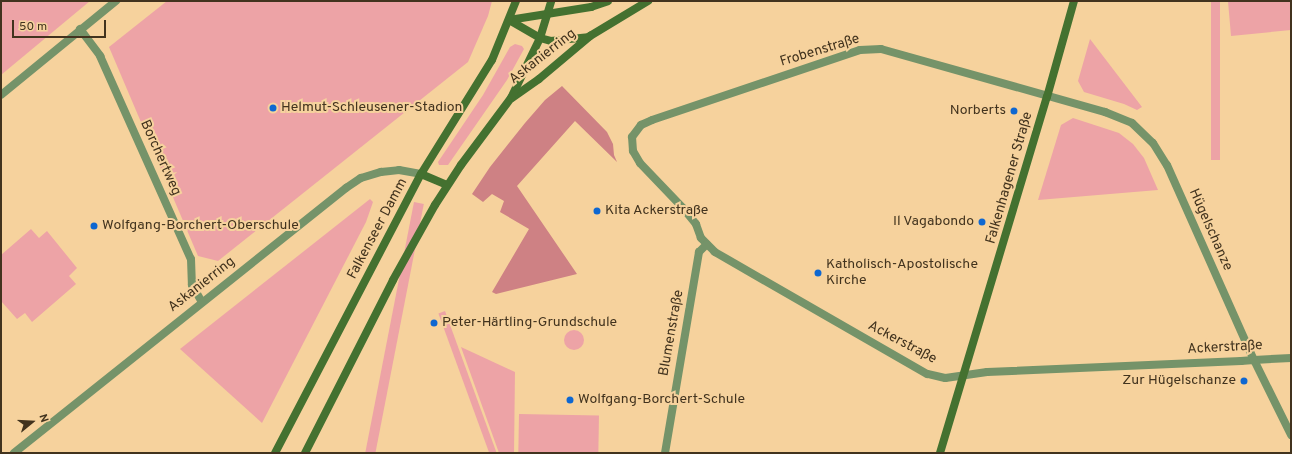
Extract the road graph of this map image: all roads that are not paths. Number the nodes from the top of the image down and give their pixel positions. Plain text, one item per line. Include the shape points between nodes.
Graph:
1 (116, 1) edge
2 (516, 1) edge
3 (550, 1) edge
4 (608, 1) edge
5 (648, 1) edge
6 (1074, 1) edge
7 (548, 14) junction
8 (509, 20) junction
9 (80, 29) junction
10 (590, 36) junction
11 (540, 38) junction
12 (1, 95) edge
13 (1047, 97) junction
14 (511, 98) junction
15 (632, 137) joint
16 (421, 174) junction
17 (447, 185) junction
18 (707, 244) junction
19 (202, 302) junction
20 (1291, 358) edge
21 (1254, 360) junction
22 (965, 375) junction
23 (1291, 434) edge
24 (14, 453) edge
25 (275, 453) edge
26 (305, 453) edge
27 (665, 453) edge
28 (940, 453) edge

1 - 9 street
2 - 8 main road, Falkenseer Damm
3 - 7 main road
4 - 7 main road, Askanierring via 591,7
5 - 10 main road, Askanierring
6 - 13 main road, Falkenhagener Straße
7 - 8 main road, Askanierring
7 - 11 main road
8 - 11 main road, Askanierring
8 - 16 main road, Falkenseer Damm via 492,60
9 - 12 street
9 - 19 street, Borchertweg via 100,56 185,245 191,259 192,285
10 - 11 main road, Askanierring via 559,42
10 - 14 main road, Askanierring via 539,79
11 - 14 main road
13 - 15 street, Frobenstraße via 881,49 860,50 652,120 641,126
13 - 21 street, Hügelschanze via 1105,112 1132,123 1153,143 1167,165
13 - 22 main road, Falkenhagener Straße
14 - 17 main road
15 - 18 street, Ackerstraße via 633,151 640,163 683,208
16 - 17 main road
16 - 19 street, Askanierring via 399,170 361,178
16 - 25 main road, Falkenseer Damm
17 - 26 main road via 393,280
18 - 22 street, Ackerstraße via 715,252 927,374 945,378
18 - 27 street, Blumenstraße via 699,252
19 - 24 street, Askanierring
20 - 21 street, Ackerstraße
21 - 22 street, Ackerstraße
21 - 23 street, Hügelschanze
22 - 28 main road, Falkenhagener Straße

